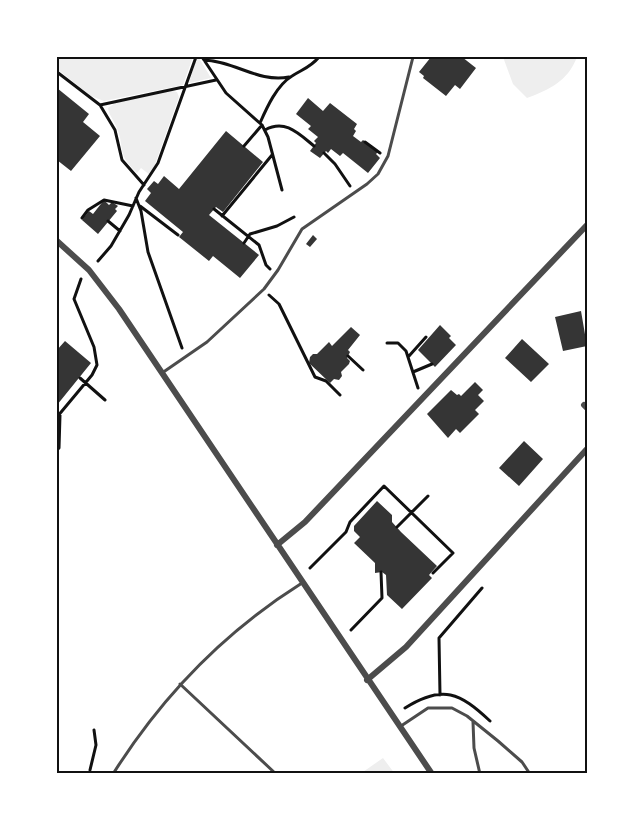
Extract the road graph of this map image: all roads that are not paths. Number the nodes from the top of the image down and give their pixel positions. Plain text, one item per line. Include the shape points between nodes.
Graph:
1 (413, 57) edge
2 (587, 225) edge
3 (57, 241) edge
4 (162, 373) junction
5 (587, 449) edge
6 (277, 545) junction
7 (302, 582) junction
8 (367, 680) junction
9 (180, 684) junction
10 (473, 722) junction
11 (399, 727) junction
12 (113, 774) edge
13 (276, 774) edge
14 (432, 774) edge
15 (480, 774) edge
16 (530, 774) edge

1 - 4 lane via 387,159 373,179 302,229 275,275 246,307 207,342
2 - 6 street via 305,522
3 - 4 street via 107,292
4 - 6 street
5 - 8 street via 406,647
6 - 7 street
7 - 8 street
7 - 9 lane via 240,626
8 - 11 street
9 - 12 lane
9 - 13 lane
10 - 11 lane via 453,708 435,707
10 - 15 lane
10 - 16 lane via 522,762
11 - 14 street

